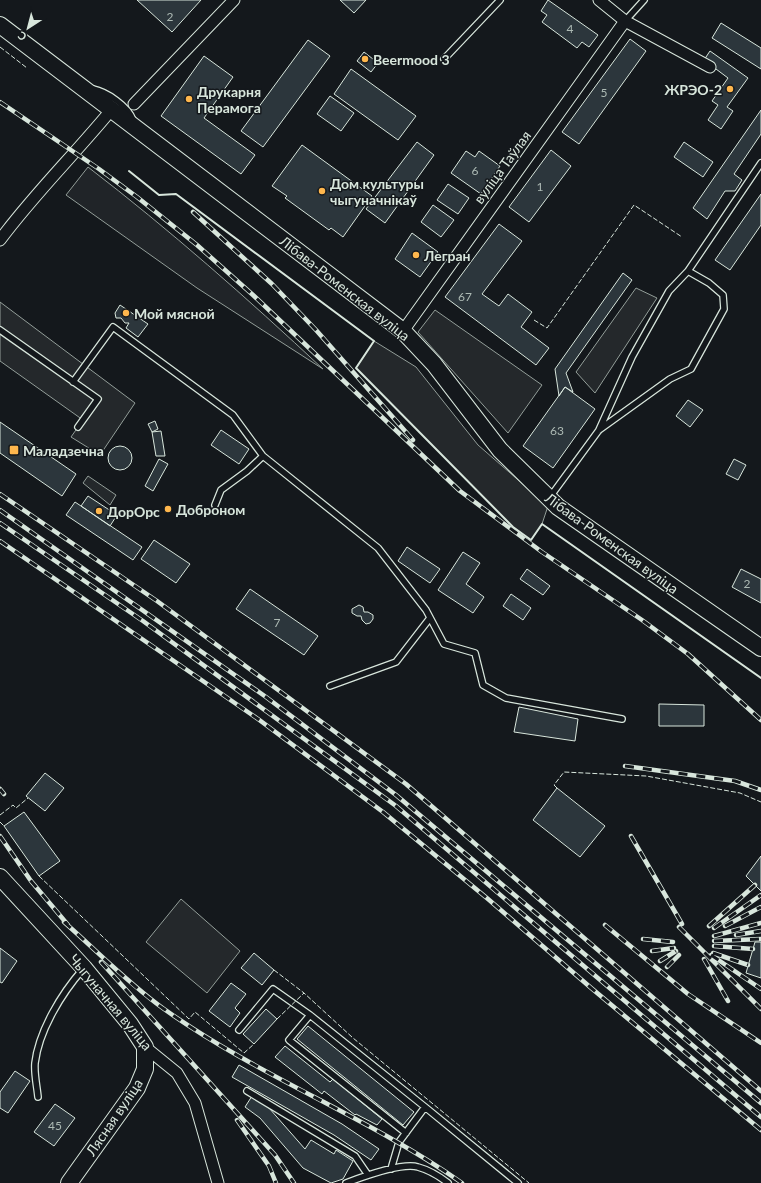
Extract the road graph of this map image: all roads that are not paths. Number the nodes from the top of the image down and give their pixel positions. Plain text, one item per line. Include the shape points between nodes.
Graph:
1 (234, 0) edge
2 (500, 0) edge
3 (599, 0) edge
4 (644, 0) edge
5 (625, 21) junction
6 (0, 25) edge
7 (444, 59) dead end
8 (710, 67) dead end
9 (85, 88) junction
10 (134, 104) dead end
11 (112, 109) junction
12 (135, 126) junction
13 (761, 162) edge
14 (2, 232) edge
15 (688, 271) junction
16 (0, 330) edge
17 (403, 331) junction
18 (74, 382) junction
19 (78, 427) dead end
20 (599, 430) junction
21 (263, 456) junction
22 (549, 499) junction
23 (215, 505) dead end
24 (430, 618) junction
25 (760, 645) edge
26 (330, 686) dead end
27 (622, 719) dead end
28 (4, 884) edge
29 (84, 968) junction
30 (310, 1015) junction
31 (239, 1030) dead end
32 (145, 1047) junction
33 (247, 1091) dead end
34 (38, 1097) dead end
35 (425, 1107) junction
36 (406, 1133) junction
37 (392, 1168) junction
38 (368, 1175) junction
39 (69, 1183) edge
40 (218, 1183) edge
41 (346, 1183) edge
42 (448, 1183) edge
43 (518, 1183) edge

1 - 10 street
2 - 7 lane
3 - 5 street
4 - 5 lane
5 - 8 street
5 - 17 street, вуліца Таўлая
6 - 9 main road, Лібава-Роменская вуліца
9 - 11 main road, Лібава-Роменская вуліца
9 - 12 lane via 102,91 131,113
11 - 12 main road, Лібава-Роменская вуліца
11 - 14 street
12 - 17 main road, Лібава-Роменская вуліца
13 - 15 lane
15 - 20 lane via 669,290 632,357
15 - 20 lane via 710,283 723,295 724,309 691,369 670,379
16 - 18 lane
17 - 22 main road, Лібава-Роменская вуліца via 434,364 500,450
18 - 19 lane via 98,399
18 - 21 lane via 113,326 233,415
20 - 22 lane
21 - 23 lane via 221,490
21 - 24 lane via 378,548
22 - 25 main road, Лібава-Роменская вуліца
24 - 26 lane via 396,662
24 - 27 lane via 444,644 475,652 483,685 506,698
28 - 29 main road, Чыгуначная вуліца
29 - 32 main road, Чыгуначная вуліца via 130,1024
29 - 34 lane via 66,989 38,1049 35,1065
30 - 31 lane via 273,989
30 - 35 lane
30 - 36 lane via 289,1040
32 - 39 main road, Лясная вуліца via 146,1069 137,1088
32 - 40 street, Чыгуначная вуліца via 177,1073 195,1103
33 - 38 lane via 355,1156
35 - 36 lane
35 - 43 lane
36 - 37 lane via 399,1142
37 - 38 lane
37 - 42 lane via 417,1166
38 - 41 lane

